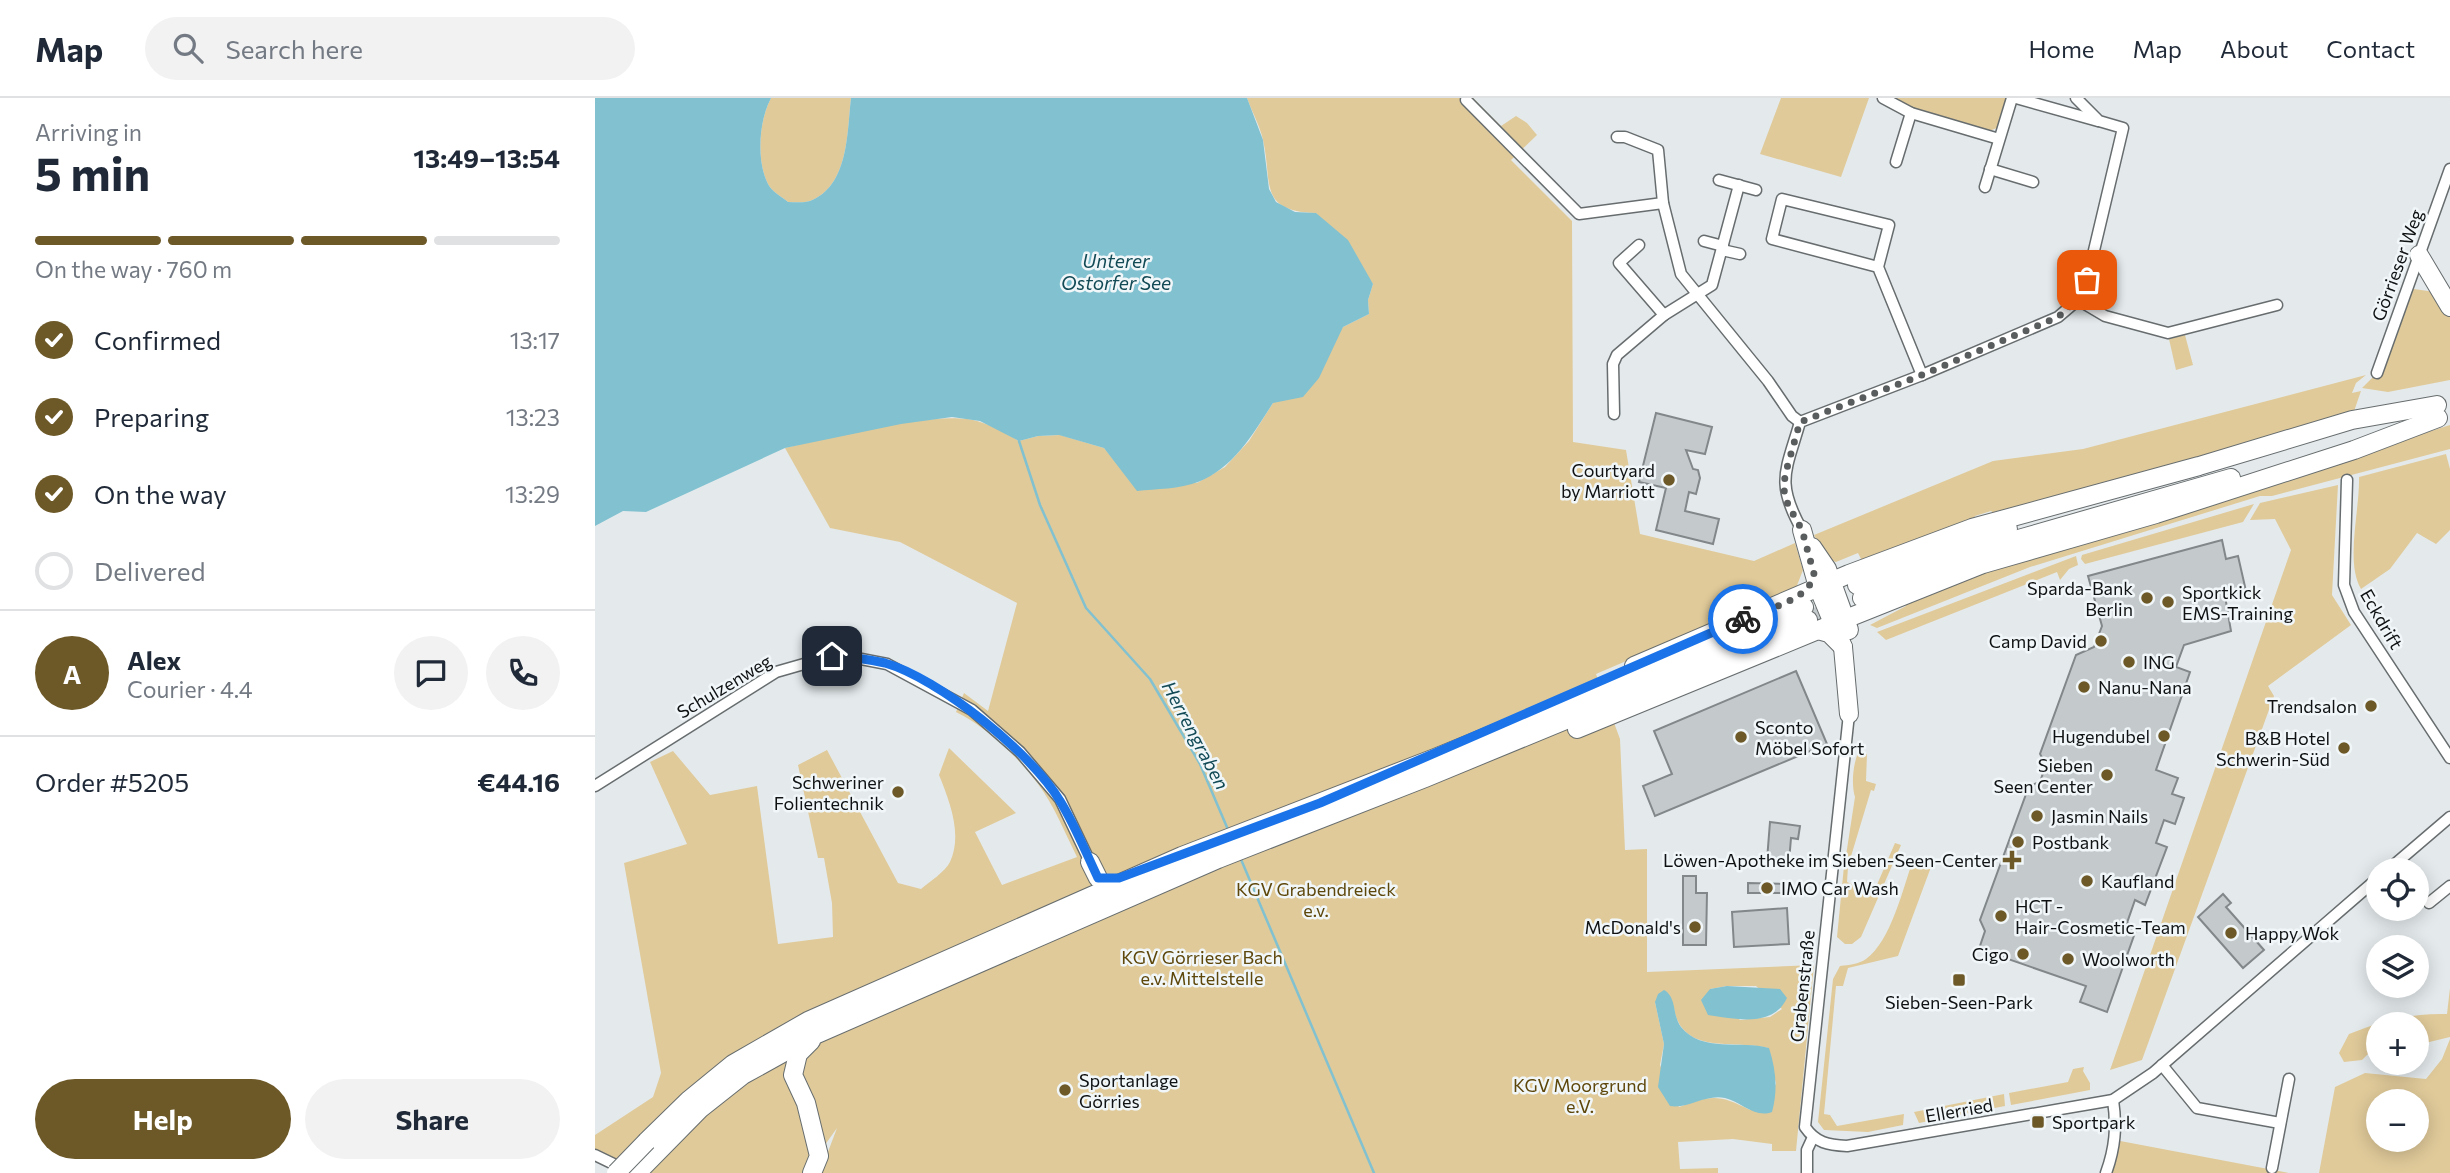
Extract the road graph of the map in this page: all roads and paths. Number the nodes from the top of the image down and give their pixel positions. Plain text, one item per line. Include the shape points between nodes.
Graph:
1 (1884, 98) edge
2 (2014, 98) edge
3 (2076, 98) edge
4 (1466, 100) dead end
5 (1912, 113) junction
6 (2099, 121) junction
7 (1518, 134) dead end
8 (1617, 137) dead end
9 (1999, 139) junction
10 (1509, 142) junction
11 (1896, 162) dead end
12 (1990, 169) junction
13 (2450, 169) edge
14 (1719, 180) dead end
15 (2033, 182) dead end
16 (1739, 185) junction
17 (1985, 187) dead end
18 (1756, 190) dead end
19 (1663, 203) junction
20 (1704, 241) dead end
21 (1639, 245) dead end
22 (1722, 248) junction
23 (1740, 254) dead end
24 (2420, 255) junction
25 (1878, 267) junction
26 (1698, 295) junction
27 (2078, 300) junction
28 (2277, 305) dead end
29 (2450, 307) edge
30 (1664, 315) junction
31 (2377, 373) dead end
32 (1922, 375) junction
33 (2444, 410) edge
34 (1614, 414) dead end
35 (1800, 422) junction
36 (2347, 480) dead end
37 (1802, 530) joint
38 (1831, 600) junction
39 (1848, 645) junction
40 (1849, 714) joint
41 (2450, 758) edge
42 (595, 786) edge
43 (1321, 810) junction
44 (2450, 817) edge
45 (1215, 851) junction
46 (1182, 856) junction
47 (2402, 858) edge
48 (1090, 862) joint
49 (1098, 878) junction
50 (2450, 886) edge
51 (2366, 888) edge
52 (1085, 897) junction
53 (2429, 903) dead end
54 (817, 1034) junction
55 (2162, 1065) junction
56 (743, 1075) junction
57 (793, 1075) junction
58 (2289, 1079) dead end
59 (2113, 1100) junction
60 (2280, 1123) junction
61 (1813, 1138) junction
62 (652, 1146) junction
63 (595, 1155) edge
64 (2271, 1168) dead end
65 (616, 1173) edge
66 (634, 1173) edge
67 (812, 1173) edge
68 (1807, 1173) edge
69 (2106, 1173) edge

1 - 5 street
2 - 6 street
2 - 9 street
3 - 6 street
4 - 10 street
5 - 9 street
5 - 11 street
6 - 27 street via 2123,128 2090,269
7 - 10 street
8 - 19 street via 1658,150
9 - 12 street
10 - 19 street via 1579,214
12 - 15 street
12 - 17 street
13 - 24 street, Görrieser Weg
14 - 16 street
16 - 18 street
16 - 22 street
19 - 26 street via 1681,274
20 - 22 street
21 - 30 street via 1619,263
22 - 23 street
22 - 26 street via 1712,285
24 - 29 highway
24 - 31 street, Görrieser Weg
25 - 25 street via 1772,239 1782,199 1889,225
25 - 32 street
26 - 30 street
26 - 35 street
27 - 28 street via 2105,316 2168,333
27 - 32 street via 2058,317
30 - 34 street via 1617,355 1613,364
32 - 35 street
33 - 38 highway
33 - 38 highway via 2352,421 1972,528
35 - 37 street via 1784,490
36 - 41 street, Eckdrift via 2344,585 2354,612
37 - 38 highway
38 - 39 highway
38 - 39 highway via 1829,634
38 - 43 highway
38 - 43 highway via 1559,736 1374,804
39 - 40 highway
40 - 61 street, Grabenstraße via 1805,1127
42 - 48 street, Schulzenweg via 776,672 832,656 856,657 887,664 972,710 1020,752 1059,799
43 - 45 highway
44 - 47 street
45 - 46 highway
45 - 54 highway
46 - 49 highway via 1119,878
46 - 52 highway
48 - 49 highway
49 - 52 highway
50 - 53 street
51 - 55 street, Ellerried
52 - 62 highway via 770,1040 689,1100
54 - 56 highway
54 - 57 highway via 798,1054
55 - 59 street, Ellerried
55 - 60 street via 2197,1108
56 - 57 highway via 777,1069
56 - 62 highway
57 - 67 highway via 806,1103 819,1156
58 - 60 street
59 - 61 street, Ellerried via 1847,1146
59 - 69 street via 2115,1140
60 - 64 street
61 - 68 street, Grabenstraße via 1807,1150
62 - 65 highway, bridge
62 - 66 highway
63 - 66 street

